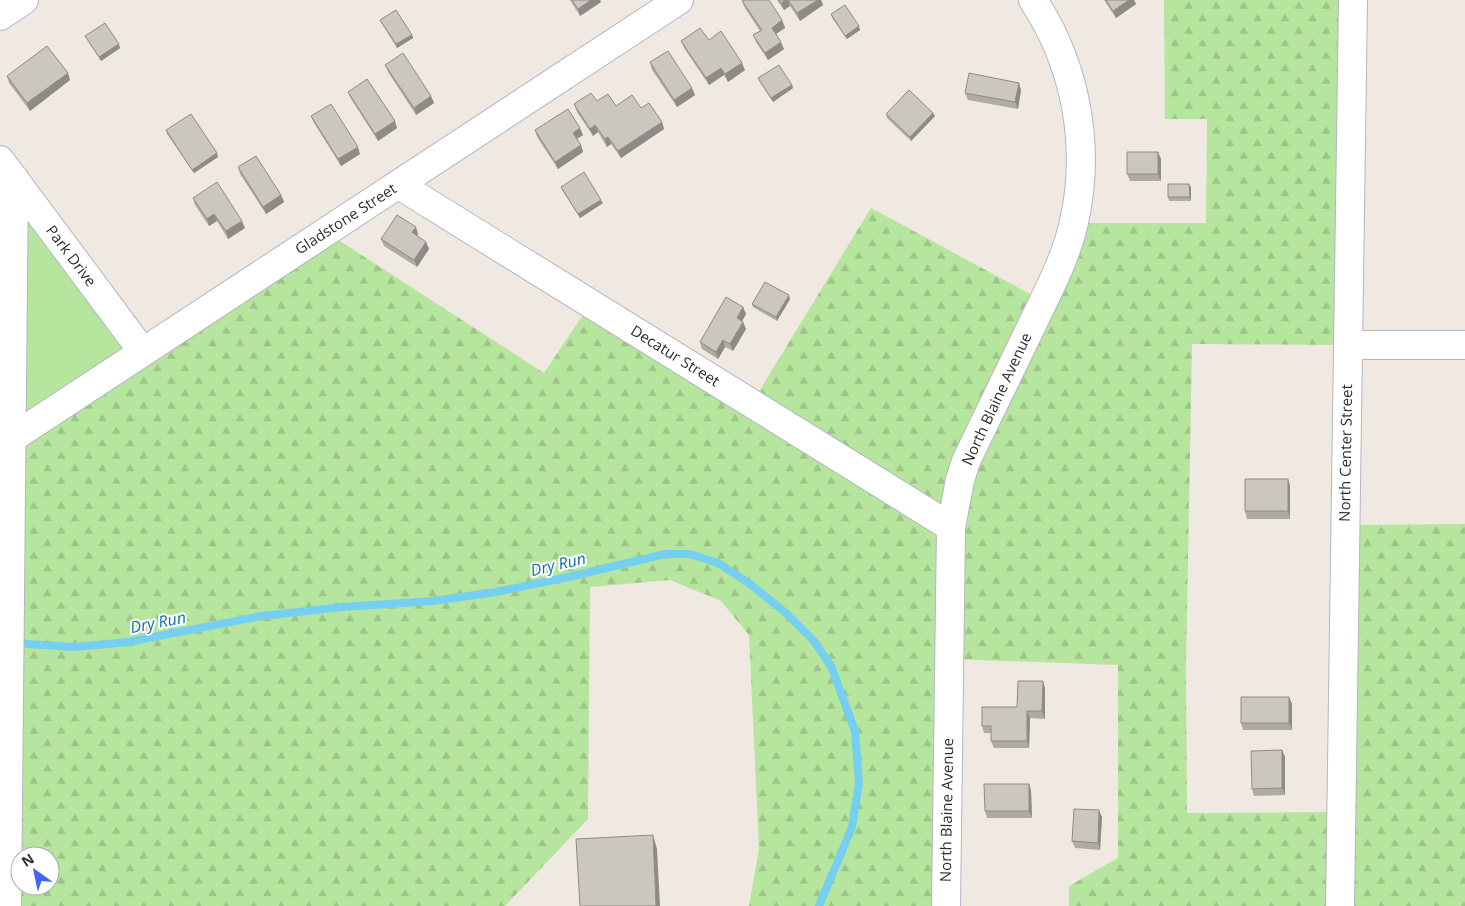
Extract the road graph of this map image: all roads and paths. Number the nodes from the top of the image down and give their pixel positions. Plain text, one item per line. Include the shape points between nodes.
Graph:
1 (24, 0) edge
2 (679, 0) edge
3 (1033, 0) edge
4 (1353, 0) edge
5 (0, 16) edge
6 (7, 169) edge
7 (399, 184) junction
8 (1348, 345) junction
9 (1465, 345) edge
10 (143, 352) junction
11 (12, 438) junction
12 (951, 526) junction
13 (4, 719) edge
14 (7, 906) edge
15 (946, 906) edge
16 (1340, 906) edge

1 - 5 street
2 - 7 street, Gladstone Street
3 - 12 street, North Blaine Avenue via 1061,54 1074,95 1082,160 1079,192 1074,223 1059,269 966,461
4 - 8 street, North Center Street
6 - 10 street, Park Drive
6 - 11 street
7 - 10 street, Gladstone Street
7 - 12 street, Decatur Street
8 - 9 street
8 - 16 street, North Center Street
10 - 11 street, Gladstone Street
11 - 13 street via 8,679
12 - 15 street, North Blaine Avenue
13 - 14 street

